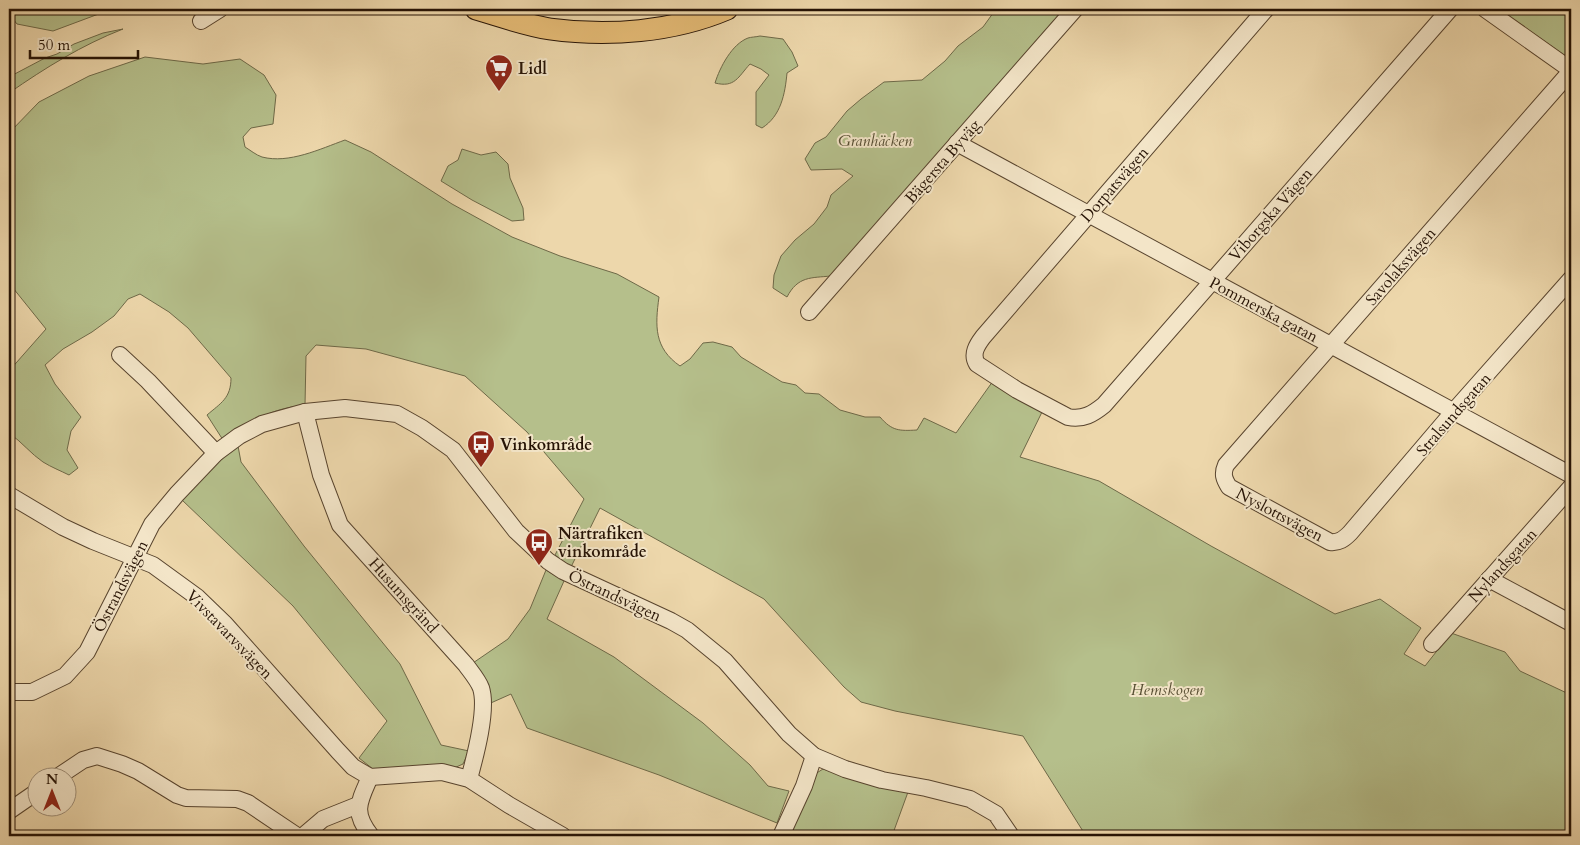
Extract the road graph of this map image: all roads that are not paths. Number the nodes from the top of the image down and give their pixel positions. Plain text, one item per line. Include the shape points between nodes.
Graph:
1 (476, 9) edge
2 (518, 9) edge
3 (694, 9) edge
4 (727, 9) edge
5 (1075, 9) edge
6 (1266, 9) edge
7 (1450, 9) edge
8 (1485, 9) edge
9 (216, 10) edge
10 (201, 21) dead end
11 (1571, 70) edge
12 (957, 143) junction
13 (1088, 214) junction
14 (1571, 279) edge
15 (1211, 280) junction
16 (809, 312) dead end
17 (1331, 345) junction
18 (120, 355) dead end
19 (1454, 411) junction
20 (305, 412) junction
21 (1087, 416) joint
22 (216, 453) junction
23 (1230, 461) joint
24 (1571, 475) edge
25 (1571, 487) edge
26 (9, 495) edge
27 (1330, 542) joint
28 (135, 557) junction
29 (1489, 580) junction
30 (1571, 623) edge
31 (1432, 644) dead end
32 (9, 692) edge
33 (814, 756) junction
34 (71, 768) edge
35 (370, 777) junction
36 (469, 779) junction
37 (28, 798) edge
38 (358, 805) junction
39 (9, 811) edge
40 (297, 836) edge
41 (303, 836) edge
42 (371, 836) edge
43 (563, 836) edge
44 (782, 836) edge
45 (1011, 836) edge

1 - 4 main road via 549,29 590,33 629,32 676,25
2 - 3 main road via 588,22 630,20
5 - 12 street, Bägersta Byväg
6 - 13 street, Dorpatsvägen
7 - 15 street, Viborgska Vägen
8 - 11 street
9 - 10 street
11 - 17 street, Savolaksvägen
12 - 13 street, Pommerska gatan
12 - 16 street, Bägersta Byväg
13 - 15 street, Pommerska gatan
13 - 21 street, Dorpatsvägen via 983,337 976,347 974,360 1017,390 1068,417
14 - 19 street, Stralsundsgatan
15 - 17 street, Pommerska gatan
15 - 21 street, Viborgska Vägen via 1104,405
17 - 19 street, Pommerska gatan
17 - 23 street, Savolaksvägen
18 - 22 street
19 - 24 street, Pommerska gatan
19 - 27 street, Stralsundsgatan via 1350,534
20 - 22 street, Östrandsvägen via 262,424
20 - 33 street, Östrandsvägen via 345,408 397,414 438,438 453,450 516,531 548,561 687,630 725,661 789,734
20 - 36 street, Husumsgränd via 321,475 340,525 466,665 480,687 483,702 478,747
22 - 28 street, Östrandsvägen via 152,524
23 - 27 street, Nyslottsvägen via 1223,471 1229,487
25 - 29 street, Nylandsgatan
26 - 28 street, Vivstavarvsvägen via 63,526
28 - 32 street, Östrandsvägen via 86,652 65,676 32,692
28 - 35 street, Vivstavarvsvägen via 153,565 198,597 338,752 353,767
29 - 30 street
29 - 31 street, Nylandsgatan
33 - 44 street
33 - 45 street, Östrandsvägen via 882,780 970,799 996,814
34 - 40 street via 97,756 138,771 186,798 237,799 248,803
35 - 36 street via 442,772
35 - 38 street
36 - 43 street
37 - 39 street
38 - 41 street via 323,819
38 - 42 street via 362,825

